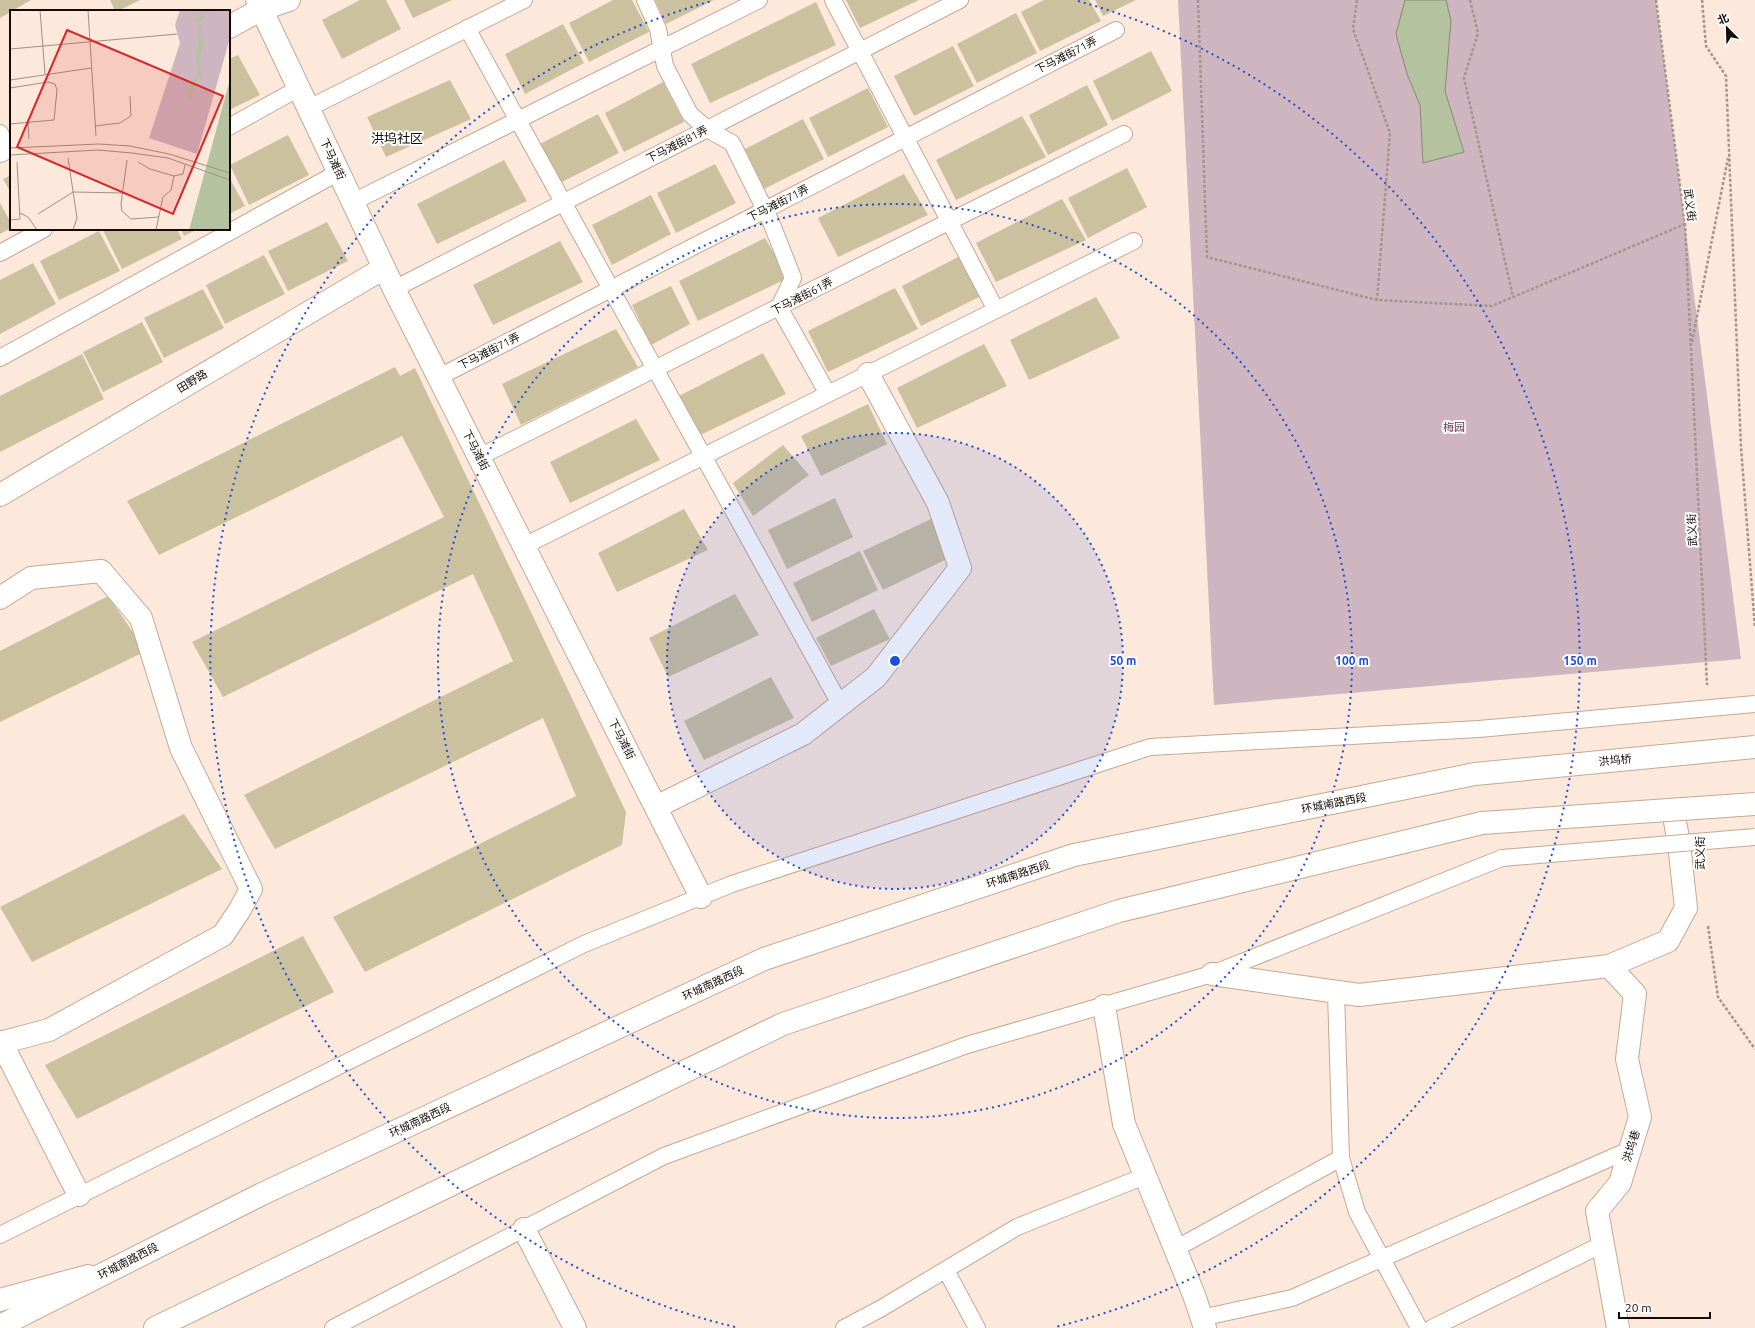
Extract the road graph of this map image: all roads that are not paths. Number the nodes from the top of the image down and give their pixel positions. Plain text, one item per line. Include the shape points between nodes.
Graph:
1 (289, 0) edge
2 (524, 0) edge
3 (645, 0) edge
4 (759, 0) edge
5 (833, 0) edge
6 (960, 0) edge
7 (260, 5) edge
8 (230, 26) edge
9 (467, 28) junction
10 (1116, 30) dead end
11 (662, 49) junction
12 (860, 51) junction
13 (299, 88) junction
14 (309, 108) junction
15 (518, 120) junction
16 (230, 126) edge
17 (707, 129) junction
18 (1124, 134) dead end
19 (905, 138) junction
20 (339, 172) junction
21 (353, 202) junction
22 (563, 202) junction
23 (765, 210) junction
24 (949, 222) junction
25 (42, 230) edge
26 (1134, 241) dead end
27 (0, 253) edge
28 (384, 268) junction
29 (394, 289) junction
30 (611, 289) junction
31 (779, 307) junction
32 (996, 310) junction
33 (0, 358) edge
34 (655, 369) junction
35 (868, 374) junction
36 (439, 377) junction
37 (828, 394) junction
38 (703, 456) junction
39 (479, 457) junction
40 (0, 495) edge
41 (524, 546) junction
42 (0, 598) edge
43 (840, 704) junction
44 (1755, 704) edge
45 (1755, 746) edge
46 (1475, 774) joint
47 (1755, 804) edge
48 (656, 807) junction
49 (1673, 810) junction
50 (1755, 837) edge
51 (1679, 844) junction
52 (702, 896) junction
53 (1610, 966) junction
54 (1212, 974) junction
55 (1336, 992) junction
56 (1104, 1006) junction
57 (1, 1043) edge
58 (1629, 1150) junction
59 (1341, 1158) junction
60 (1145, 1176) junction
61 (79, 1195) junction
62 (524, 1229) junction
63 (0, 1235) edge
64 (1603, 1244) junction
65 (1175, 1249) junction
66 (1382, 1258) junction
67 (113, 1269) junction
68 (946, 1270) junction
69 (0, 1300) edge
70 (1203, 1323) edge
71 (0, 1326) edge
72 (155, 1328) edge
73 (333, 1328) edge
74 (576, 1328) edge
75 (844, 1328) edge
76 (977, 1328) edge
77 (1419, 1328) edge
78 (1432, 1328) edge
79 (1618, 1328) edge

1 - 7 street
2 - 9 lane
3 - 11 lane via 658,29
4 - 11 lane
5 - 12 lane
6 - 12 lane, 下马滩街81弄
7 - 8 street
7 - 13 street, 下马滩街
9 - 14 lane
9 - 15 lane
10 - 19 lane, 下马滩街71弄
11 - 15 lane
11 - 17 lane via 665,66 690,114
12 - 17 lane, 下马滩街81弄
12 - 19 lane
13 - 14 street, 下马滩街
13 - 16 lane
14 - 20 street, 下马滩街
15 - 21 lane
15 - 22 lane
17 - 22 lane, 下马滩街81弄
17 - 23 lane via 732,143
18 - 24 lane, 下马滩街61弄
19 - 23 lane, 下马滩街71弄
19 - 24 lane
20 - 21 street, 下马滩街
20 - 33 lane
21 - 28 street, 下马滩街
22 - 29 lane, 下马滩街81弄
22 - 30 lane
23 - 30 lane, 下马滩街71弄
23 - 31 lane via 793,278
24 - 31 lane, 下马滩街61弄
24 - 32 lane
25 - 27 lane
26 - 32 lane
28 - 29 street, 下马滩街
28 - 40 street, 田野路
29 - 36 street, 下马滩街
30 - 34 lane
30 - 36 lane, 下马滩街71弄
31 - 34 lane, 下马滩街61弄
31 - 37 lane
32 - 35 lane
34 - 38 lane
34 - 39 lane, 下马滩街61弄
35 - 37 lane
35 - 43 street via 938,503 960,568 876,677
36 - 39 street, 下马滩街
37 - 38 lane
38 - 41 lane
38 - 43 lane
39 - 41 street, 下马滩街
41 - 48 street, 下马滩街
42 - 57 street via 31,578 101,571 142,618 181,748 251,889 223,935 49,1030
43 - 48 street via 803,734
44 - 52 lane, bridge via 1479,729 1150,746
45 - 46 street, 洪坞桥, bridge
46 - 67 street, 环城南路西段 via 1074,855 764,959 269,1190
47 - 49 street, bridge
48 - 52 street, 下马滩街
49 - 51 street
49 - 72 street, bridge via 1482,822 1119,911 783,1024
50 - 51 lane, bridge
51 - 53 street via 1686,908 1668,941
51 - 54 lane, bridge via 1502,858
52 - 61 lane via 584,944
53 - 55 street via 1359,995
53 - 58 street, 洪坞巷 via 1635,994 1627,1059 1640,1117
54 - 55 street
54 - 56 lane
55 - 59 lane
56 - 60 street via 1124,1124
56 - 62 lane via 967,1045 664,1156
57 - 61 street
58 - 64 street, 洪坞巷 via 1620,1183 1598,1211
58 - 66 lane
59 - 65 lane
59 - 66 lane via 1357,1212
60 - 65 street
60 - 68 lane via 1017,1228
61 - 63 lane
62 - 73 lane
62 - 74 street
64 - 78 lane
64 - 79 street, 洪坞巷
65 - 70 street
66 - 70 lane via 1292,1298
66 - 77 lane
67 - 69 street
67 - 71 street, 环城南路西段
68 - 75 lane
68 - 76 lane

